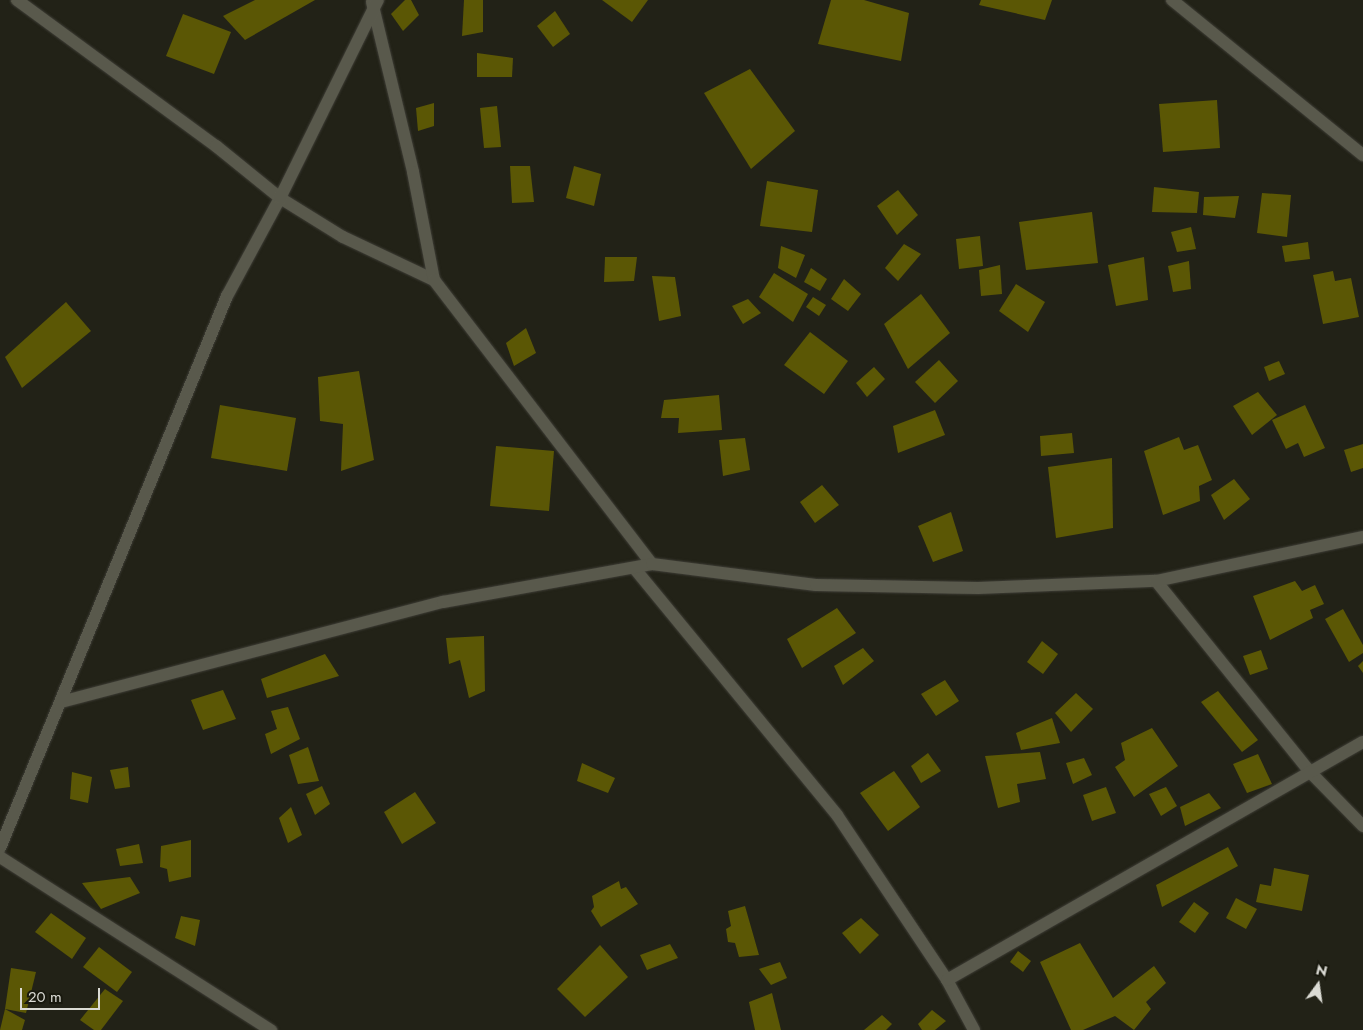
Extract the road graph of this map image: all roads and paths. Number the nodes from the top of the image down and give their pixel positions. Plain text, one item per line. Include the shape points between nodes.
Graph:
1 (17, 0) edge
2 (1172, 0) edge
3 (374, 2) edge
4 (1363, 155) edge
5 (280, 198) junction
6 (434, 280) junction
7 (1363, 538) edge
8 (652, 564) junction
9 (635, 569) junction
10 (1156, 581) junction
11 (61, 702) junction
12 (1363, 742) edge
13 (1312, 774) junction
14 (1363, 826) edge
15 (0, 848) edge
16 (0, 857) edge
17 (947, 980) junction
18 (271, 1030) edge
19 (974, 1030) edge

1 - 5 street via 216,146
2 - 4 street
3 - 5 street
3 - 6 street
5 - 6 street via 343,237
5 - 11 street via 227,296
6 - 8 street
7 - 10 street
8 - 9 street
8 - 10 street via 816,585 978,588
9 - 11 street via 443,602
9 - 17 street via 837,815
10 - 13 street
11 - 15 street
12 - 13 street
13 - 14 street
13 - 17 street
16 - 18 street
17 - 19 street

